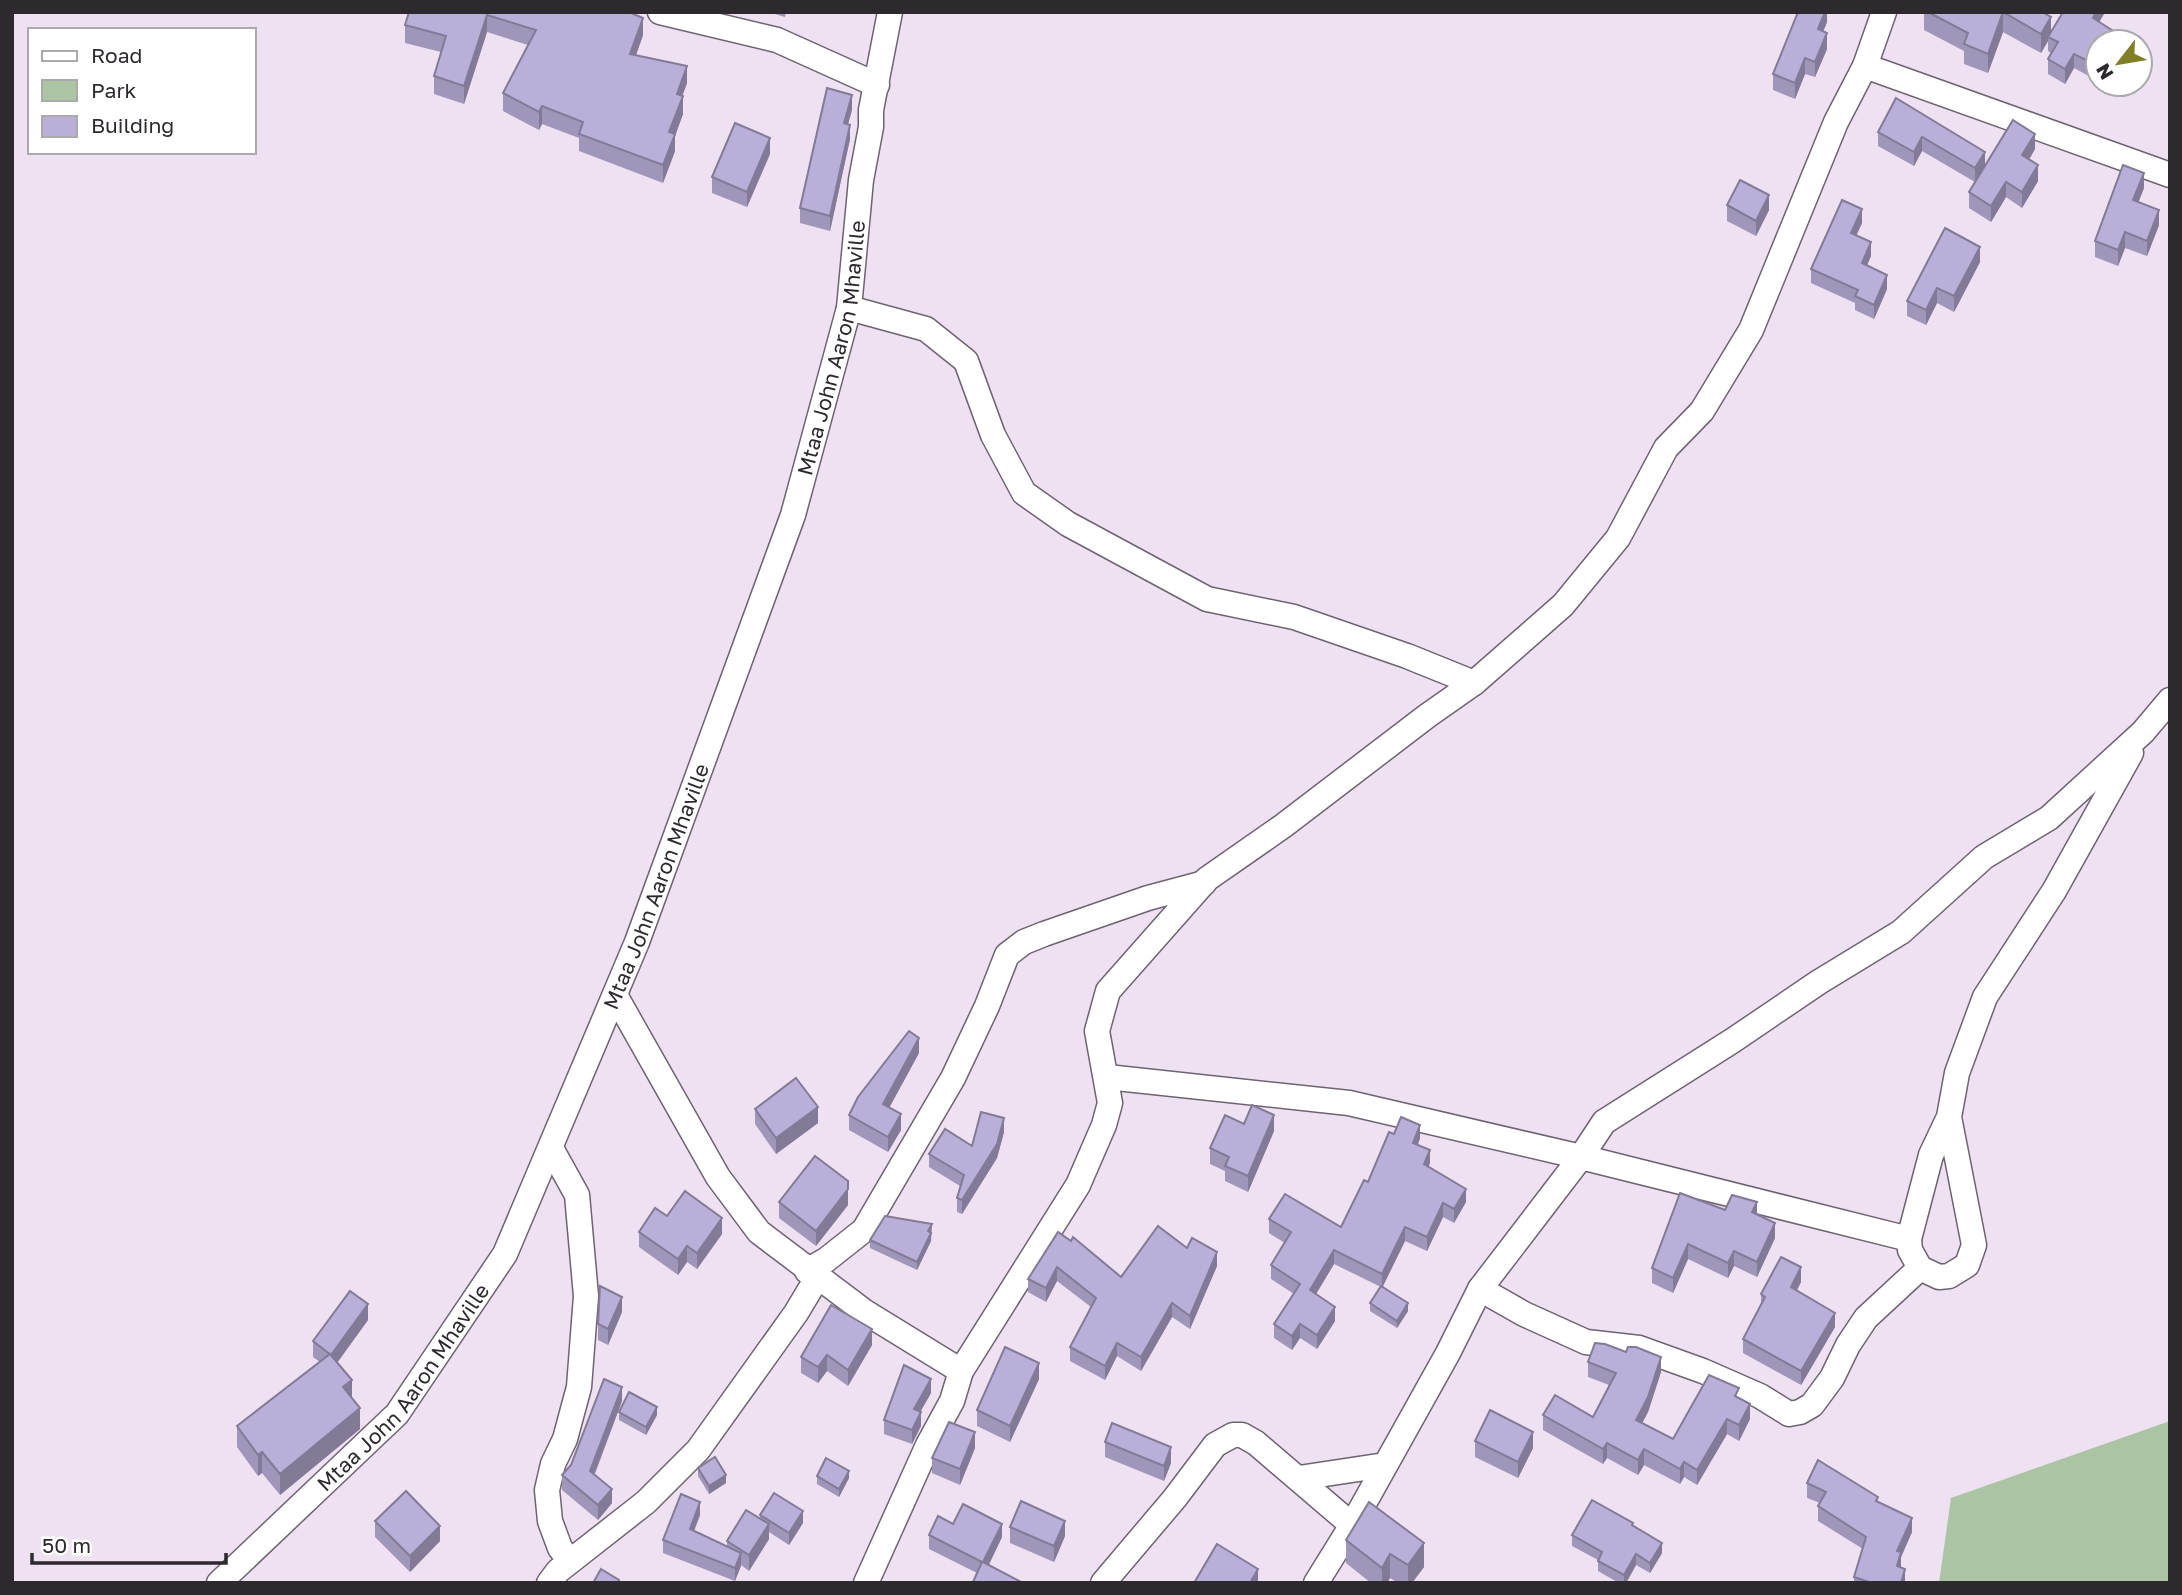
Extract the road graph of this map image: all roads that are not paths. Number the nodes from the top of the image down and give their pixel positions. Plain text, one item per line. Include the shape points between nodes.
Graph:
1 (890, 12) edge
2 (1884, 12) edge
3 (666, 13) edge
4 (1865, 66) junction
5 (877, 85) junction
6 (2170, 175) edge
7 (849, 308) junction
8 (1474, 683) junction
9 (2170, 700) edge
10 (2143, 732) junction
11 (1204, 883) junction
12 (615, 995) junction
13 (1107, 1077) junction
14 (1949, 1117) junction
15 (551, 1148) junction
16 (1581, 1157) junction
17 (1909, 1239) junction
18 (1920, 1268) junction
19 (812, 1274) junction
20 (1480, 1289) junction
21 (961, 1371) junction
22 (1385, 1465) junction
23 (1298, 1478) junction
24 (1352, 1525) junction
25 (560, 1574) edge
26 (219, 1583) edge
27 (866, 1583) edge
28 (1103, 1583) edge
29 (1316, 1583) edge

1 - 5 street, Mtaa John Aaron Mhaville
2 - 4 street
3 - 5 street via 777,40
4 - 6 street
4 - 8 street via 1836,122 1751,330 1702,411 1667,448 1618,538 1563,604
5 - 7 street, Mtaa John Aaron Mhaville via 861,180
7 - 8 street via 926,329 966,360 993,435 1024,493 1068,524 1207,599 1294,617
7 - 12 street, Mtaa John Aaron Mhaville via 793,515
8 - 11 street
9 - 10 street
10 - 14 street via 2054,891 1984,997 1957,1073
10 - 16 street via 2049,818 1984,857 1901,932 1604,1122
11 - 13 street via 1108,991 1097,1031
11 - 19 street via 1044,934 1007,955 953,1078 864,1230
12 - 15 street, Mtaa John Aaron Mhaville
12 - 19 street via 718,1177 759,1232
13 - 16 street via 1349,1102
13 - 21 street via 1110,1103 1078,1185
14 - 17 street via 1931,1155
14 - 18 street via 1974,1245 1967,1265 1950,1276 1939,1277
15 - 25 street via 578,1195 586,1296 579,1387 547,1490 550,1521 560,1548
15 - 26 street, Mtaa John Aaron Mhaville via 505,1254 397,1414
16 - 17 street
16 - 20 street
17 - 18 street via 1913,1260
18 - 20 street via 1866,1318 1812,1405 1790,1413 1749,1391 1639,1348 1586,1342
19 - 21 street
19 - 25 street via 796,1313 698,1450 646,1502
20 - 22 street
21 - 27 street via 952,1401
22 - 23 street
22 - 24 street
23 - 24 street
23 - 28 street via 1242,1435 1224,1440 1215,1445
24 - 29 street

